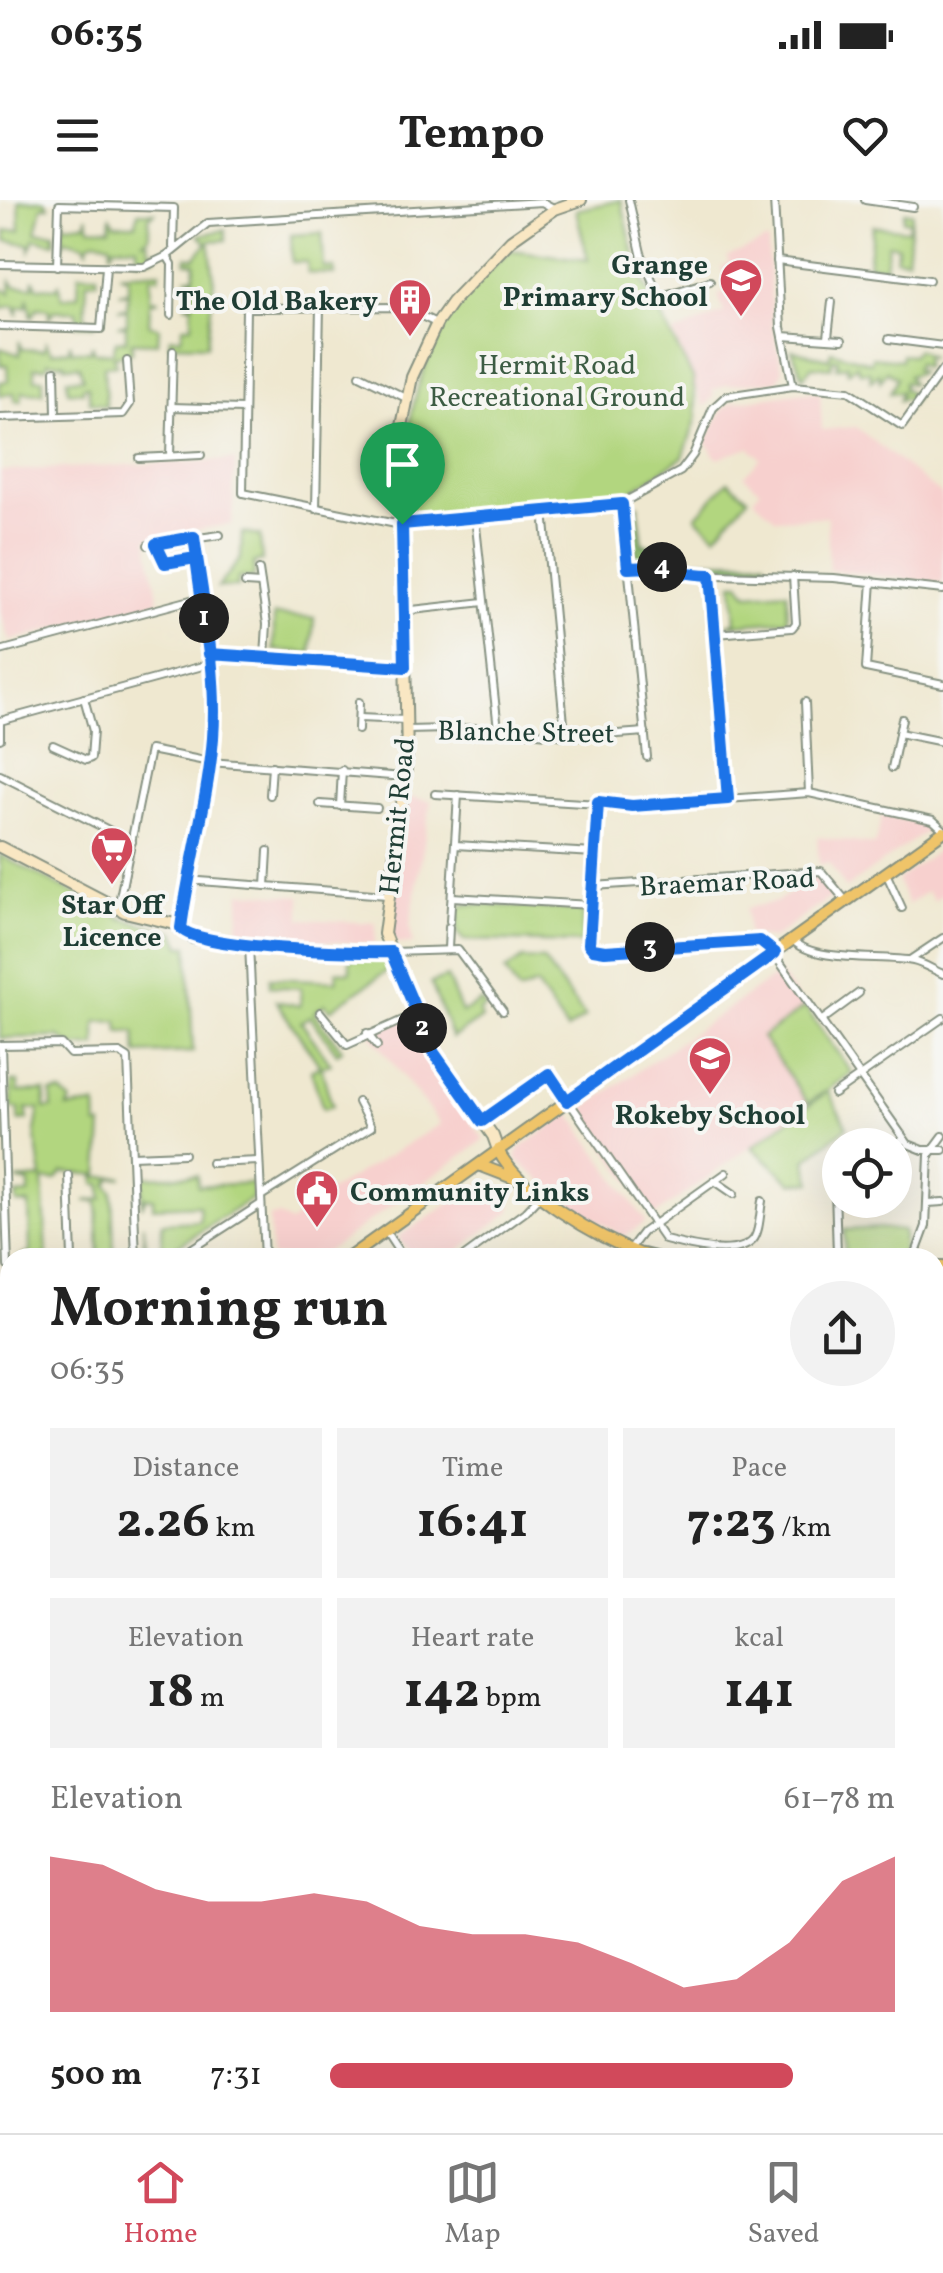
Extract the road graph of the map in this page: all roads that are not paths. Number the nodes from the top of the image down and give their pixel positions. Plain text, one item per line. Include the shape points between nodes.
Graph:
1 (582, 200) edge
2 (629, 200) edge
3 (774, 200) edge
4 (865, 200) edge
5 (59, 202) edge
6 (530, 204) junction
7 (913, 208) dead end
8 (555, 210) junction
9 (544, 217) junction
10 (173, 248) junction
11 (166, 256) junction
12 (776, 261) junction
13 (0, 264) edge
14 (57, 266) junction
15 (106, 267) junction
16 (929, 280) dead end
17 (710, 281) dead end
18 (832, 302) dead end
19 (320, 306) junction
20 (171, 315) dead end
21 (437, 323) junction
22 (0, 326) edge
23 (784, 336) junction
24 (828, 337) junction
25 (889, 339) dead end
26 (842, 340) dead end
27 (943, 346) edge
28 (173, 351) dead end
29 (127, 361) dead end
30 (943, 369) edge
31 (55, 371) dead end
32 (360, 375) dead end
33 (792, 386) junction
34 (406, 398) junction
35 (172, 407) junction
36 (243, 410) junction
37 (56, 415) junction
38 (0, 418) edge
39 (201, 455) dead end
40 (170, 456) junction
41 (139, 458) dead end
42 (622, 504) junction
43 (316, 509) junction
44 (544, 511) junction
45 (475, 518) junction
46 (402, 524) junction
47 (220, 535) dead end
48 (194, 537) junction
49 (196, 558) junction
50 (628, 568) junction
51 (259, 570) dead end
52 (710, 575) junction
53 (793, 576) junction
54 (872, 580) junction
55 (245, 583) dead end
56 (262, 584) junction
57 (943, 590) edge
58 (202, 598) junction
59 (484, 602) junction
60 (412, 610) dead end
61 (716, 634) junction
62 (0, 651) edge
63 (209, 654) junction
64 (265, 658) junction
65 (210, 664) junction
66 (405, 667) junction
67 (943, 684) edge
68 (84, 698) junction
69 (359, 702) dead end
70 (805, 702) dead end
71 (359, 718) junction
72 (902, 719) dead end
73 (0, 722) edge
74 (406, 725) junction
75 (498, 729) junction
76 (358, 730) dead end
77 (645, 732) junction
78 (900, 733) junction
79 (565, 734) junction
80 (0, 739) edge
81 (943, 742) edge
82 (53, 745) dead end
83 (647, 757) dead end
84 (210, 762) junction
85 (272, 766) junction
86 (892, 768) dead end
87 (342, 770) junction
88 (0, 775) edge
89 (406, 777) junction
90 (809, 793) junction
91 (435, 794) dead end
92 (458, 794) junction
93 (270, 795) dead end
94 (728, 799) junction
95 (598, 802) junction
96 (320, 804) dead end
97 (340, 806) junction
98 (376, 808) dead end
99 (943, 831) edge
100 (132, 842) junction
101 (455, 845) junction
102 (0, 847) edge
103 (268, 851) dead end
104 (595, 853) junction
105 (886, 873) junction
106 (186, 880) junction
107 (266, 886) junction
108 (593, 886) junction
109 (388, 895) junction
110 (452, 896) junction
111 (847, 902) junction
112 (592, 905) junction
113 (118, 908) junction
114 (902, 908) dead end
115 (181, 928) junction
116 (943, 938) edge
117 (793, 940) junction
118 (249, 945) junction
119 (448, 949) junction
120 (391, 952) junction
121 (775, 953) junction
122 (909, 960) junction
123 (943, 974) edge
124 (859, 993) dead end
125 (503, 1011) dead end
126 (320, 1012) dead end
127 (416, 1014) junction
128 (943, 1018) edge
129 (821, 1020) junction
130 (367, 1033) junction
131 (1, 1045) edge
132 (377, 1046) dead end
133 (860, 1076) junction
134 (834, 1094) dead end
135 (567, 1101) junction
136 (358, 1102) dead end
137 (482, 1121) junction
138 (896, 1128) edge
139 (943, 1136) edge
140 (912, 1146) edge
141 (498, 1150) junction
142 (931, 1150) junction
143 (943, 1150) edge
144 (184, 1154) dead end
145 (132, 1156) junction
146 (259, 1161) junction
147 (211, 1162) dead end
148 (479, 1165) junction
149 (726, 1173) dead end
150 (69, 1176) dead end
151 (714, 1181) junction
152 (524, 1182) junction
153 (734, 1194) dead end
154 (540, 1195) junction
155 (261, 1200) junction
156 (762, 1201) dead end
157 (928, 1202) junction
158 (943, 1202) edge
159 (836, 1218) edge
160 (653, 1225) junction
161 (385, 1231) junction
162 (6, 1248) edge
163 (72, 1248) edge
164 (136, 1248) edge
165 (191, 1248) edge
166 (263, 1248) edge
167 (362, 1248) edge
168 (397, 1248) edge
169 (475, 1248) edge
170 (632, 1248) edge
171 (644, 1248) edge
172 (837, 1248) edge
173 (917, 1248) edge

1 - 8 street, Hermit Road
2 - 17 street via 659,297
3 - 12 street
4 - 7 street
5 - 10 street via 174,208
5 - 14 street
6 - 8 street via 549,202
6 - 9 street
6 - 10 street via 199,227
8 - 9 street, Hermit Road
9 - 21 street, Hermit Road via 494,255
10 - 11 street
11 - 15 street via 144,267
11 - 20 street via 172,264
12 - 16 street
12 - 23 street
13 - 14 street
14 - 15 street
15 - 22 street via 103,331
18 - 24 street
19 - 21 street via 403,307
19 - 36 street via 246,308
19 - 43 street
21 - 34 street, Hermit Road
23 - 24 street
23 - 33 street
24 - 26 street
25 - 27 street
28 - 35 street
29 - 37 street via 130,404 123,414
30 - 33 street via 902,426 849,391
31 - 37 street
32 - 34 street
33 - 42 street via 734,393 717,404 686,466
34 - 46 street, Hermit Road
35 - 36 street
35 - 40 street
36 - 43 street via 244,493
37 - 38 street
39 - 40 street
40 - 41 street
42 - 44 street
42 - 50 street
43 - 46 street
44 - 45 street
44 - 79 street
45 - 46 street
45 - 59 street
46 - 66 street, Hermit Road
47 - 48 street
48 - 49 street
48 - 49 street via 152,545 165,563
49 - 58 street
50 - 52 street via 653,565
50 - 77 street
51 - 56 street
52 - 53 street
52 - 61 street
53 - 54 street
53 - 61 street via 792,628
54 - 57 street
54 - 67 street via 866,668
55 - 56 street
56 - 64 street
58 - 62 street
58 - 63 street
59 - 60 street
59 - 75 street
61 - 94 street
63 - 64 street
63 - 65 street
64 - 66 street
65 - 68 street
65 - 84 street
66 - 74 street, Hermit Road
68 - 73 street
68 - 82 street via 93,746 88,760
69 - 71 street
70 - 90 street
71 - 74 street, Blanche Street
71 - 76 street
72 - 78 street
73 - 80 street
74 - 75 street, Blanche Street
74 - 89 street, Hermit Road
75 - 79 street, Blanche Street
77 - 79 street, Blanche Street
77 - 83 street
78 - 81 street
78 - 86 street
84 - 85 street
84 - 100 street via 147,751
84 - 106 street
85 - 87 street
85 - 93 street
87 - 89 street
87 - 97 street
88 - 100 street
89 - 109 street, Hermit Road
90 - 94 street
90 - 99 street via 933,820
91 - 92 street
92 - 95 street
92 - 101 street
94 - 95 street
95 - 104 street
96 - 97 street
97 - 98 street
99 - 105 main road
100 - 113 street
101 - 104 street
101 - 110 street
102 - 113 street
103 - 107 street
104 - 108 street
105 - 111 main road
105 - 114 street
106 - 107 street
106 - 115 street
107 - 109 street
108 - 111 street, Braemar Road via 822,871
108 - 112 street
109 - 120 street, Hermit Road via 383,928
110 - 112 street
110 - 119 street
111 - 117 main road
112 - 121 street via 593,949 760,941
113 - 115 street
115 - 118 street via 193,938
116 - 122 street
117 - 121 main road
117 - 122 street via 835,955
118 - 120 street
118 - 146 street
119 - 120 street
119 - 125 street via 462,954
120 - 127 street, Hermit Road
121 - 129 street
121 - 135 main road
122 - 123 street
124 - 129 street
126 - 130 street via 344,1044
127 - 130 street
127 - 137 street, Hermit Road via 434,1053
128 - 133 street
129 - 133 street
130 - 132 street
131 - 145 street via 62,1044 73,1055 126,1056
131 - 162 street
133 - 134 street
133 - 138 street
135 - 137 street via 549,1074
135 - 141 main road
135 - 160 street
136 - 155 street via 371,1127
137 - 141 street, Hermit Road
139 - 142 street
140 - 142 street
141 - 148 main road
141 - 152 main road
142 - 143 street
142 - 157 street
144 - 145 street
145 - 164 street
146 - 147 street
146 - 155 street
148 - 152 main road
148 - 161 main road
149 - 151 street
150 - 163 street
151 - 153 street
151 - 160 street
152 - 154 main road
154 - 169 street
154 - 170 main road
155 - 165 street
155 - 166 street
156 - 160 street via 755,1235 736,1248 665,1240
157 - 158 street
157 - 173 street
159 - 172 street
160 - 171 street
161 - 167 main road
161 - 168 street

